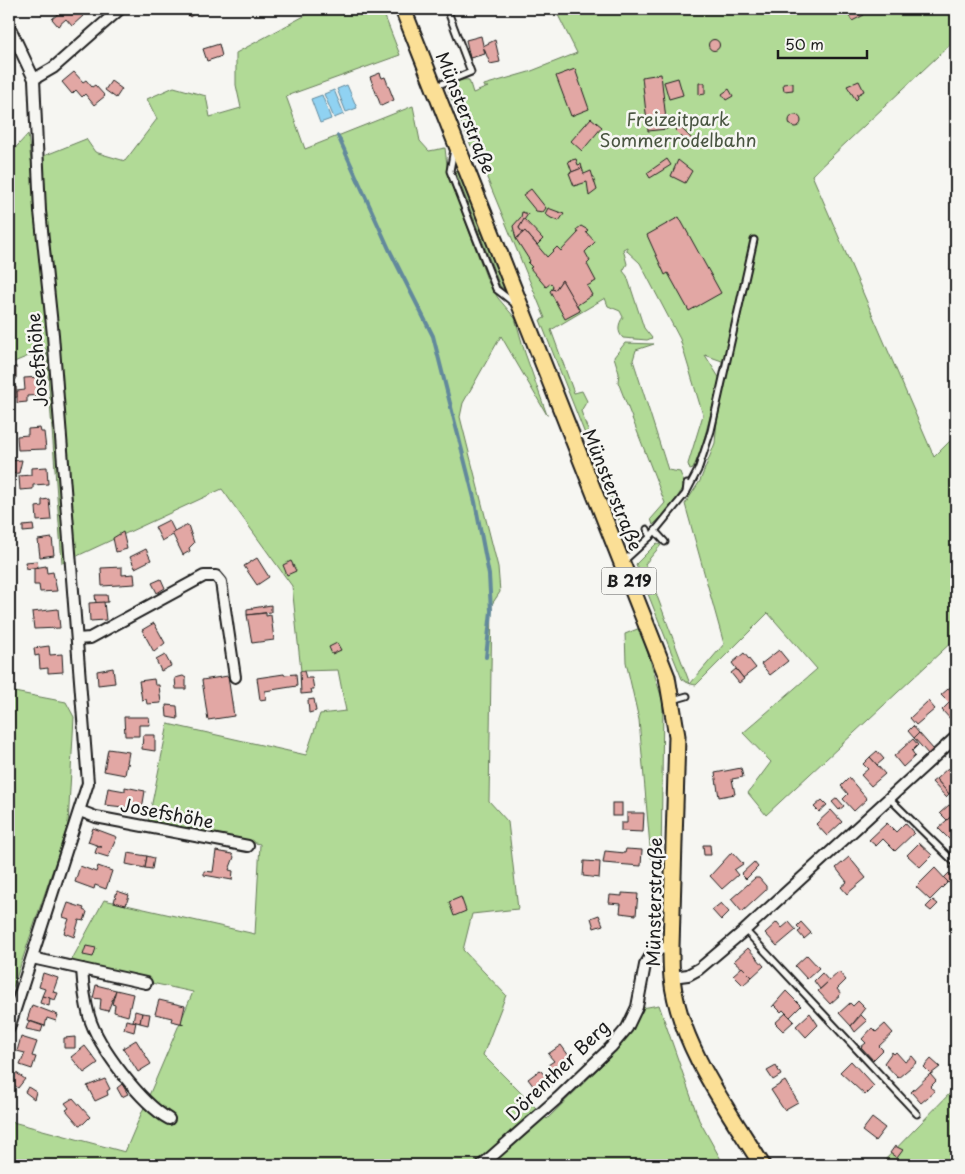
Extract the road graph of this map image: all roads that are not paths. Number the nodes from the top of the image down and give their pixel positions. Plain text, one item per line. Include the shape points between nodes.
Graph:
1 (120, 9) edge
2 (403, 9) edge
3 (447, 9) edge
4 (9, 26) edge
5 (34, 79) junction
6 (434, 87) junction
7 (754, 240) dead end
8 (687, 484) dead end
9 (686, 493) junction
10 (647, 529) dead end
11 (655, 531) junction
12 (650, 537) junction
13 (665, 542) dead end
14 (622, 563) junction
15 (77, 639) junction
16 (235, 677) dead end
17 (687, 696) dead end
18 (672, 700) junction
19 (956, 737) edge
20 (889, 798) junction
21 (80, 811) junction
22 (248, 846) dead end
23 (956, 864) edge
24 (745, 930) junction
25 (671, 947) junction
26 (32, 958) junction
27 (82, 969) junction
28 (672, 977) junction
29 (146, 983) dead end
30 (9, 1028) edge
31 (917, 1114) dead end
32 (169, 1119) dead end
33 (482, 1165) edge
34 (762, 1165) edge

1 - 5 street via 53,68
2 - 6 main road, Münsterstraße / B 219
3 - 6 lane via 471,72
4 - 5 street, Josefshöhe
5 - 15 street, Josefshöhe via 40,210
6 - 14 main road, Münsterstraße / B 219
7 - 9 lane via 711,431 698,470
8 - 9 lane
9 - 11 lane
10 - 12 lane
11 - 12 lane
11 - 13 lane
12 - 14 lane
14 - 18 main road, Münsterstraße / B 219 via 667,677
15 - 16 street via 90,638 204,576 216,576 221,582
15 - 21 street, Josefshöhe via 88,782
17 - 18 lane
18 - 25 main road, Münsterstraße / B 219 via 677,772
19 - 20 street
20 - 23 lane
20 - 24 street
21 - 22 street, Josefshöhe via 96,817
21 - 26 street, Josefshöhe
24 - 28 street via 699,969 688,975
24 - 31 lane
25 - 28 main road, Münsterstraße / B 219
25 - 33 street, Dörenther Berg via 654,950 649,958 633,1018 611,1047
26 - 27 street
26 - 30 street, Josefshöhe
27 - 29 street
27 - 32 street via 89,1017 101,1041 136,1090
28 - 34 main road, Münsterstraße / B 219 via 689,1037 724,1104

